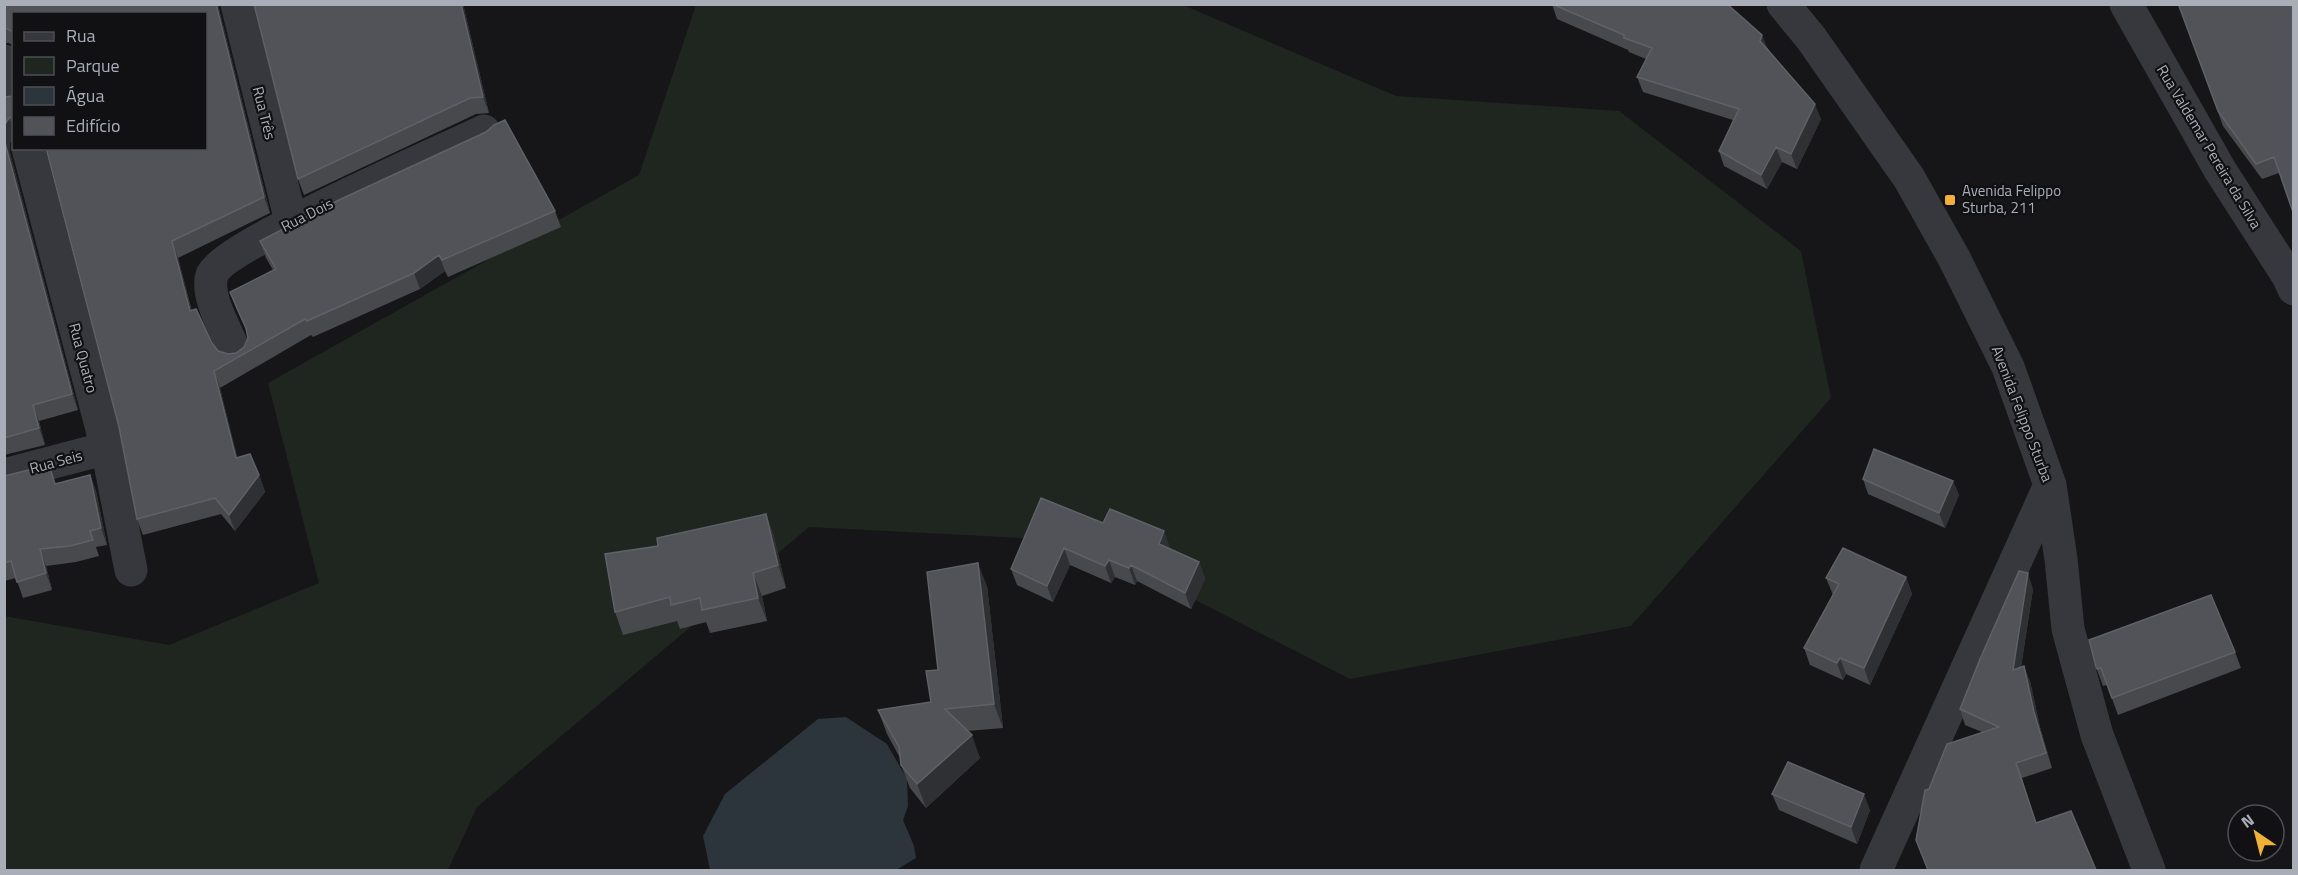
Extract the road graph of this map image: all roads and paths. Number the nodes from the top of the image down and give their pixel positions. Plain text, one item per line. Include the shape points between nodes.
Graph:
1 (237, 4) edge
2 (1783, 4) edge
3 (2126, 4) edge
4 (4, 61) edge
5 (12, 88) edge
6 (484, 131) edge
7 (29, 150) edge
8 (291, 221) junction
9 (2294, 289) edge
10 (236, 352) edge
11 (107, 448) junction
12 (4, 475) edge
13 (2049, 485) junction
14 (131, 570) dead end
15 (1876, 870) edge
16 (2149, 870) edge

1 - 8 street, Rua Três
2 - 13 street, Avenida Felippo Sturba via 1909,178 1954,258 2008,367
3 - 9 street, Rua Valdemar Pereira da Silva via 2220,170
4 - 5 street
6 - 8 street, Rua Dois
7 - 11 street, Rua Quatro
8 - 10 street, Rua Dois via 212,273 210,291
11 - 12 street, Rua Seis
11 - 14 street, Rua Quatro
13 - 15 street
13 - 16 street, Avenida Felippo Sturba via 2068,629 2097,735

